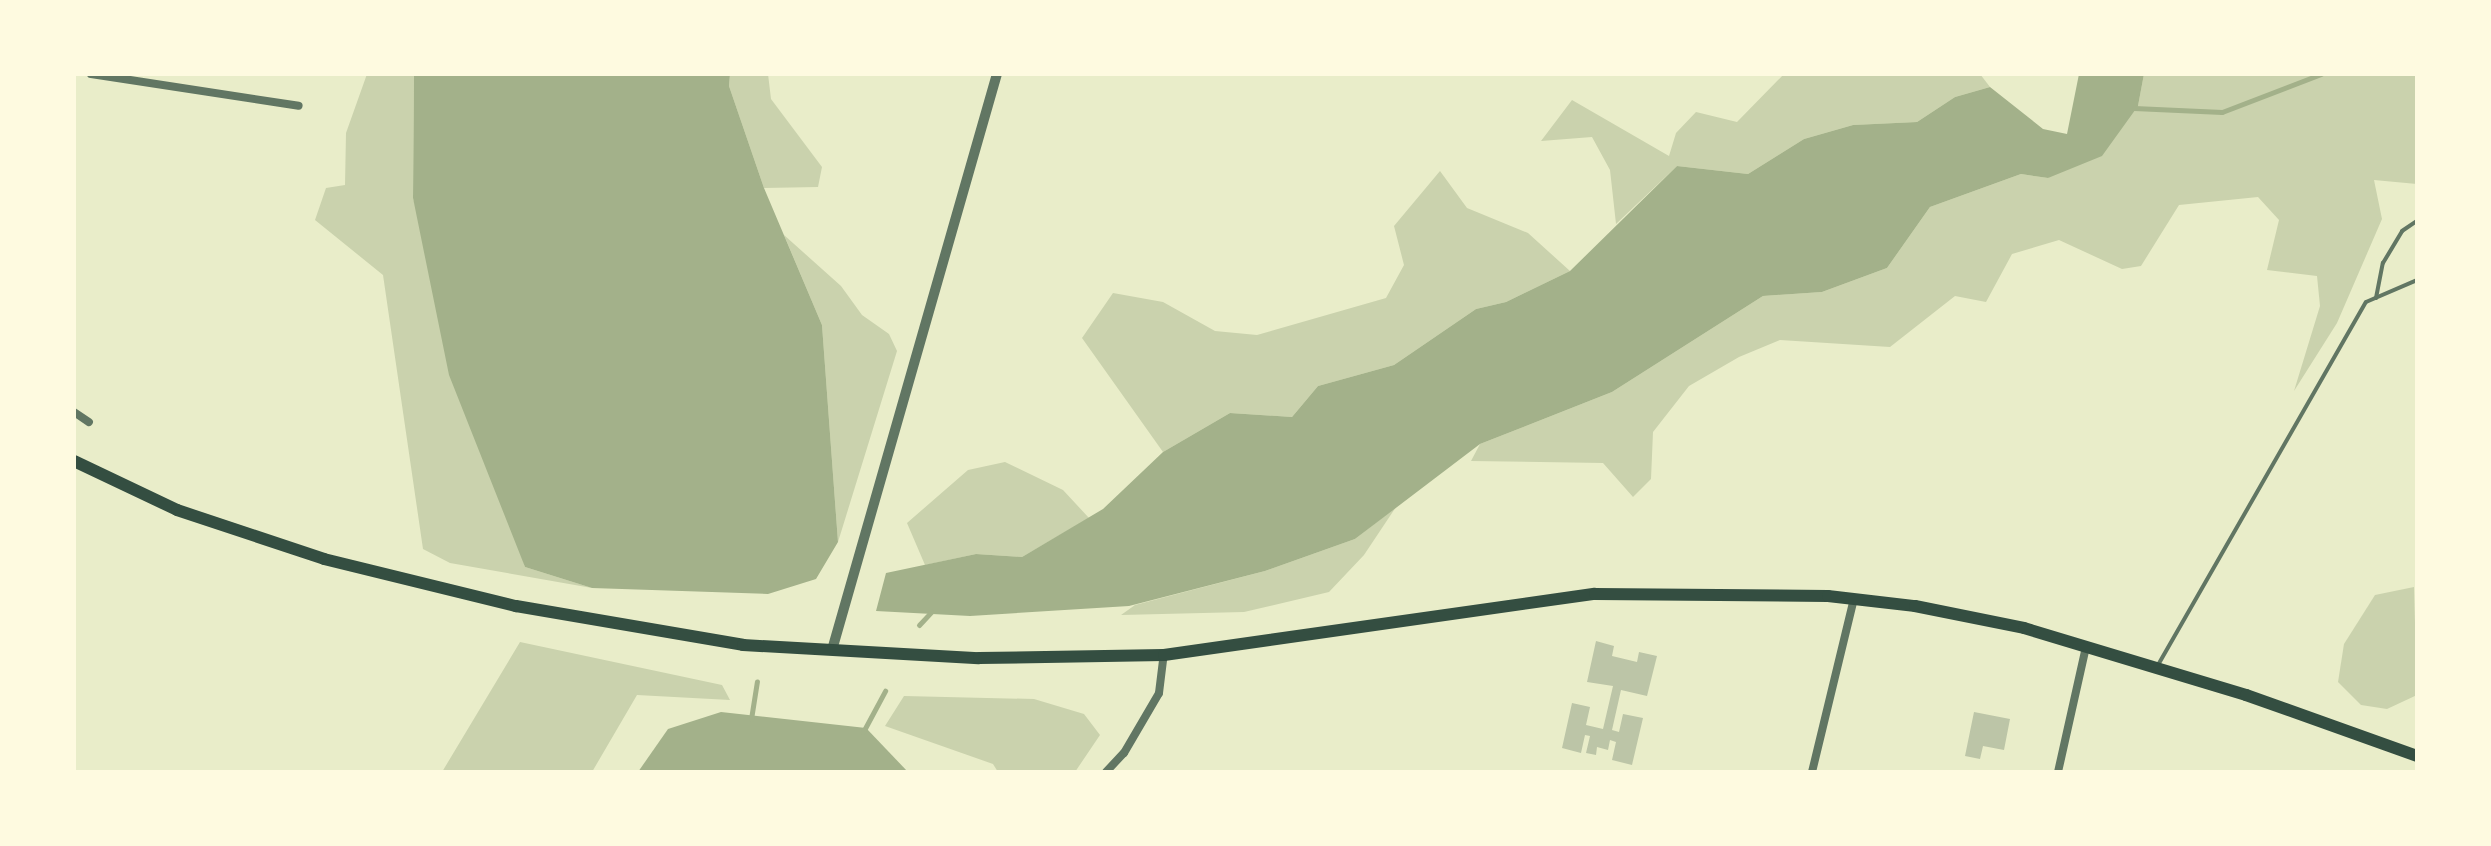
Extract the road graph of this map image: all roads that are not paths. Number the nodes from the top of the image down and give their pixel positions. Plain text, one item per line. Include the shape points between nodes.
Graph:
1 (91, 74) edge
2 (997, 74) edge
3 (155, 79) edge
4 (299, 106) dead end
5 (2417, 221) edge
6 (2417, 280) edge
7 (2376, 298) junction
8 (74, 412) edge
9 (89, 422) dead end
10 (74, 461) edge
11 (1854, 598) junction
12 (2086, 647) junction
13 (832, 650) junction
14 (1164, 655) junction
15 (2156, 669) junction
16 (2417, 756) edge
17 (1106, 772) edge
18 (1812, 772) edge
19 (2058, 772) edge

1 - 3 street
2 - 13 street
3 - 4 street
5 - 7 lane via 2402,231 2383,263
6 - 7 lane
7 - 15 lane via 2366,302
8 - 9 street
10 - 13 main road via 177,510 324,559 421,584 593,621 743,645
11 - 12 main road via 2024,628
11 - 14 main road via 1595,594
11 - 18 street
12 - 15 main road
12 - 19 street
13 - 14 main road via 979,658
14 - 17 street via 1159,693 1124,753
15 - 16 main road

